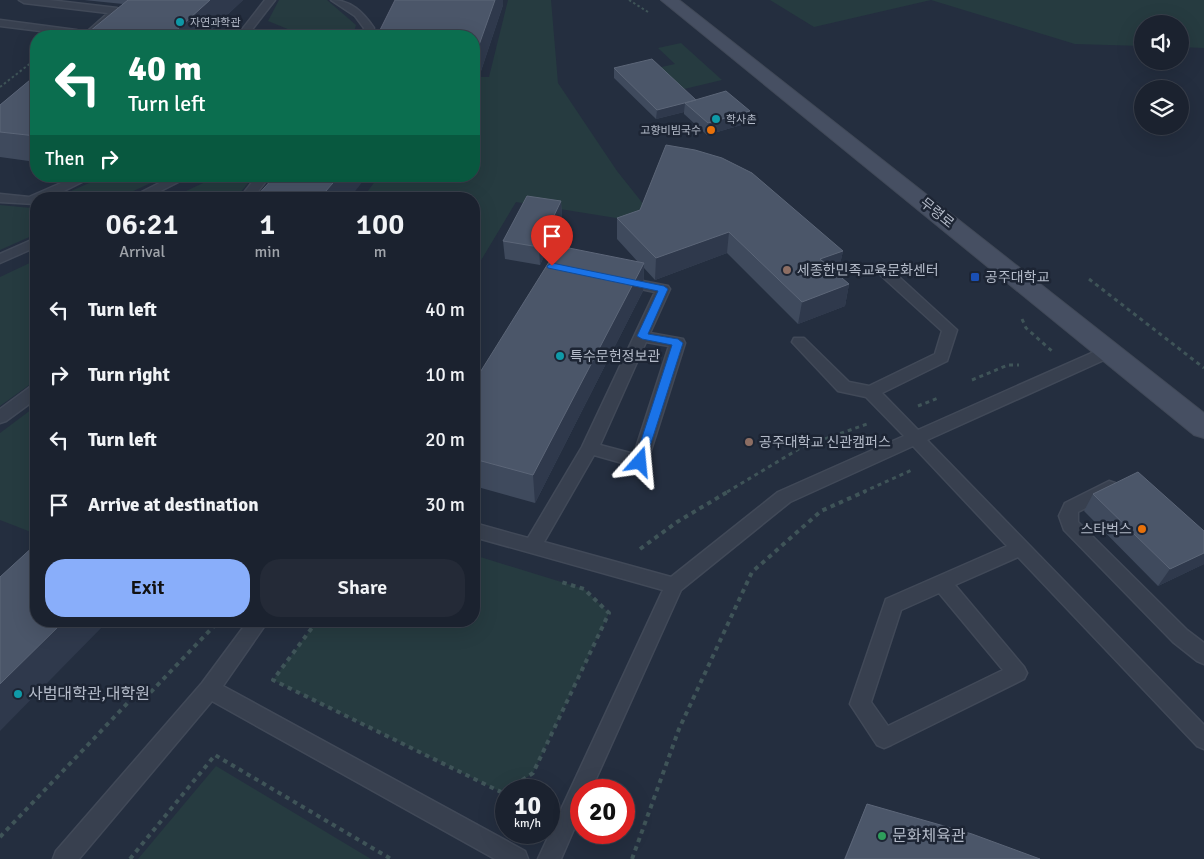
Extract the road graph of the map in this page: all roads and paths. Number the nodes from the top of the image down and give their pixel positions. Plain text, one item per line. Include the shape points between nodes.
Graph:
1 (24, 0) edge
2 (270, 0) edge
3 (336, 0) edge
4 (669, 0) edge
5 (117, 11) junction
6 (130, 13) edge
7 (0, 23) edge
8 (53, 30) edge
9 (94, 30) edge
10 (247, 30) edge
11 (368, 30) edge
12 (30, 64) edge
13 (0, 87) edge
14 (74, 182) edge
15 (171, 182) edge
16 (259, 182) edge
17 (52, 192) edge
18 (149, 192) edge
19 (251, 192) edge
20 (0, 198) edge
21 (30, 202) edge
22 (30, 245) edge
23 (0, 258) edge
24 (881, 268) dead end
25 (608, 278) edge
26 (1089, 279) dead end
27 (642, 336) junction
28 (799, 342) dead end
29 (1110, 351) junction
30 (1204, 368) edge
31 (871, 392) junction
32 (30, 395) edge
33 (938, 398) dead end
34 (893, 415) junction
35 (0, 417) edge
36 (1204, 428) edge
37 (916, 439) junction
38 (590, 448) junction
39 (936, 460) junction
40 (1126, 480) edge
41 (480, 532) edge
42 (532, 546) junction
43 (1021, 548) junction
44 (639, 550) dead end
45 (942, 583) junction
46 (674, 585) junction
47 (584, 589) dead end
48 (213, 627) edge
49 (255, 627) edge
50 (313, 627) edge
51 (1204, 655) edge
52 (209, 689) junction
53 (1204, 739) edge
54 (524, 779) edge
55 (495, 789) edge
56 (0, 837) edge
57 (64, 859) edge
58 (130, 859) edge
59 (391, 859) edge
60 (517, 859) edge
61 (549, 859) edge
62 (632, 859) edge

1 - 5 lane
2 - 10 lane
3 - 11 lane via 359,14
4 - 29 main road, 무령로
5 - 6 lane
5 - 9 lane
7 - 8 lane
12 - 13 path
14 - 17 lane
15 - 18 lane
16 - 19 lane
20 - 21 lane
22 - 23 lane
24 - 31 lane via 950,330 942,357
25 - 27 lane via 664,289
26 - 30 path
27 - 38 lane
27 - 38 lane via 678,343 640,462
28 - 31 lane via 844,387
29 - 36 main road, 무령로
29 - 37 lane
31 - 34 lane
32 - 35 lane
33 - 34 path
34 - 37 lane
34 - 44 path via 802,447 677,522
37 - 39 lane
37 - 46 lane via 784,497
38 - 42 lane
39 - 43 lane
39 - 62 path via 821,511 752,572 679,729
40 - 51 lane via 1071,508 1068,516 1070,525 1180,636
41 - 42 lane
42 - 46 lane
43 - 45 lane
43 - 53 lane
45 - 45 lane via 893,605 860,704 884,738 1017,673
46 - 61 lane
47 - 54 path via 609,613 533,773
48 - 56 path via 150,693 142,688
49 - 52 lane
50 - 55 path via 273,680
52 - 57 lane
52 - 60 lane
58 - 59 path via 215,755

